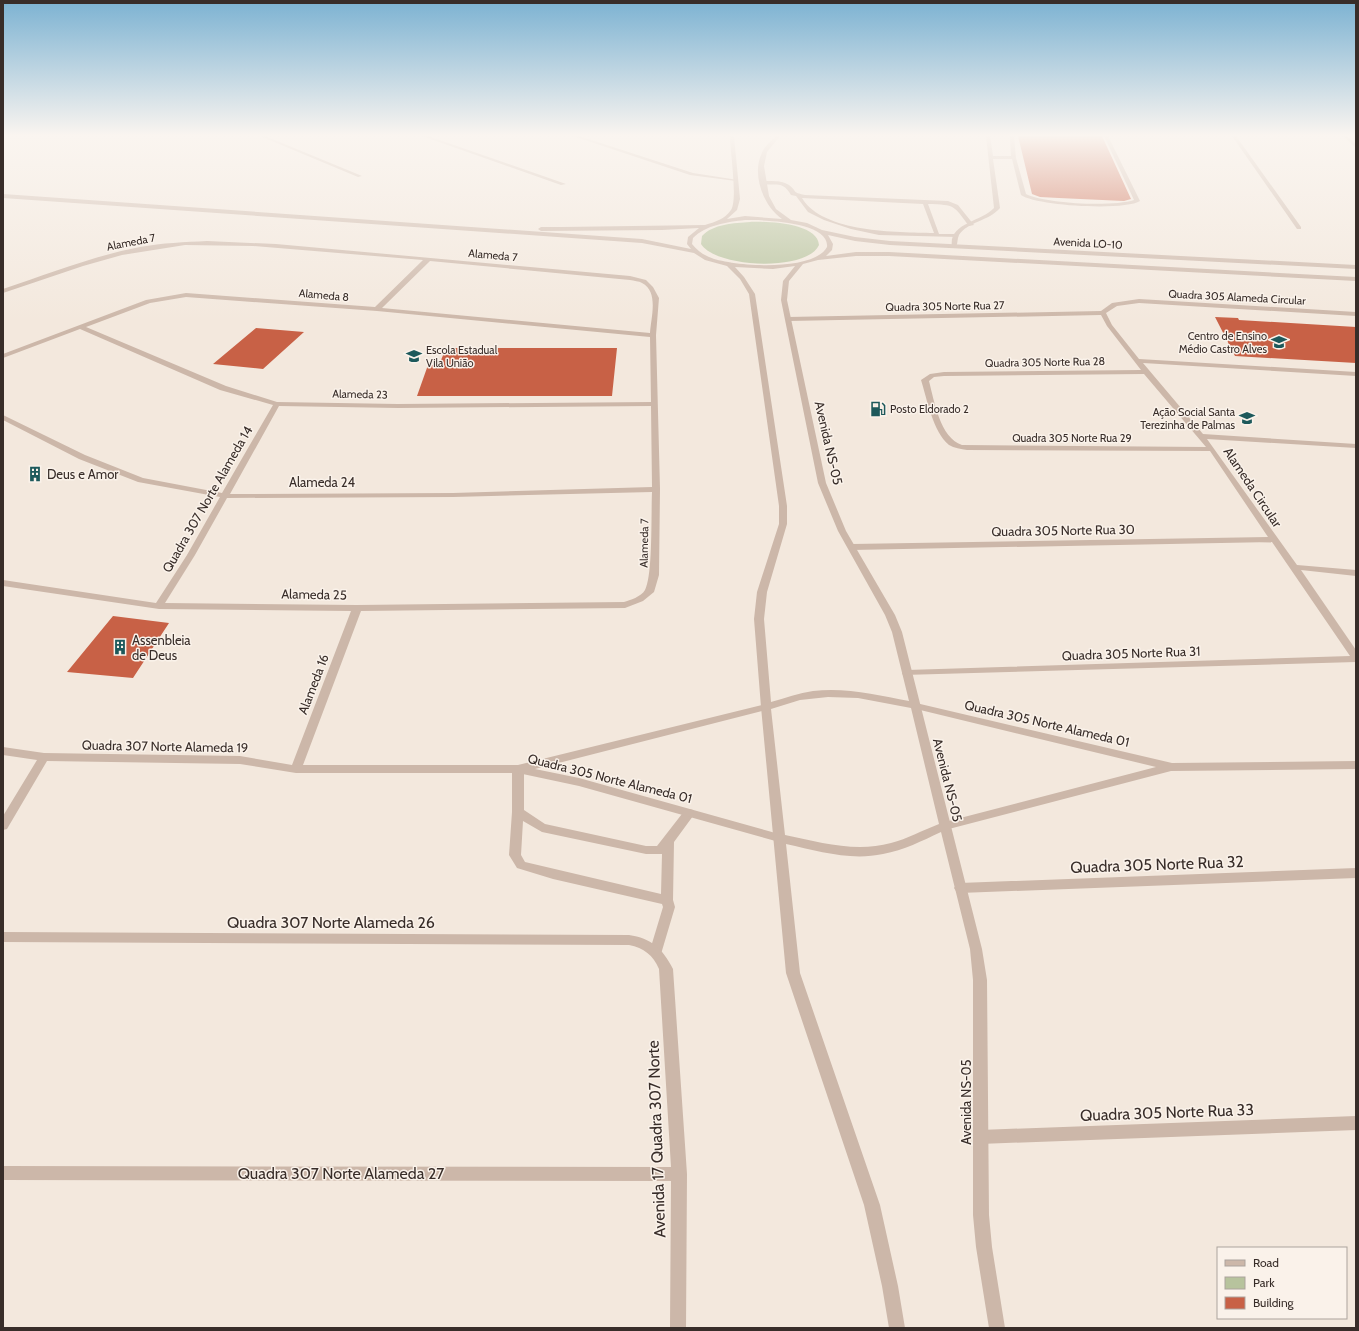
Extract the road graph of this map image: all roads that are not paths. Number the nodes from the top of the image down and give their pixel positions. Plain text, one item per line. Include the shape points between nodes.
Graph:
1 (32, 198) edge
2 (737, 198) edge
3 (768, 198) edge
4 (800, 198) edge
5 (843, 198) edge
6 (996, 198) edge
7 (1029, 198) edge
8 (1136, 198) edge
9 (1278, 198) edge
10 (925, 202) junction
11 (790, 221) junction
12 (722, 222) junction
13 (971, 225) junction
14 (707, 226) junction
15 (1299, 228) dead end
16 (475, 230) junction
17 (820, 231) junction
18 (937, 235) junction
19 (955, 236) junction
20 (954, 246) junction
21 (696, 252) junction
22 (428, 258) junction
23 (819, 258) junction
24 (728, 264) junction
25 (800, 264) junction
26 (1356, 267) edge
27 (1356, 279) edge
28 (3, 291) edge
29 (377, 309) junction
30 (1103, 313) junction
31 (1356, 314) edge
32 (788, 318) junction
33 (81, 327) junction
34 (653, 335) junction
35 (3, 356) edge
36 (1137, 361) junction
37 (1146, 372) junction
38 (1356, 374) edge
39 (277, 404) junction
40 (653, 404) junction
41 (3, 417) edge
42 (1202, 436) junction
43 (1356, 446) edge
44 (981, 449) joint
45 (1212, 449) junction
46 (656, 489) junction
47 (225, 496) junction
48 (1274, 540) junction
49 (852, 547) junction
50 (1294, 567) junction
51 (1356, 573) edge
52 (3, 583) edge
53 (626, 604) joint
54 (159, 606) junction
55 (357, 608) junction
56 (1344, 641) junction
57 (1356, 642) edge
58 (1356, 658) edge
59 (907, 672) junction
60 (916, 706) junction
61 (766, 707) junction
62 (3, 751) edge
63 (44, 757) junction
64 (1356, 765) edge
65 (1172, 767) junction
66 (296, 769) junction
67 (518, 769) junction
68 (518, 812) junction
69 (689, 813) junction
70 (3, 826) edge
71 (945, 826) junction
72 (780, 838) junction
73 (668, 842) junction
74 (1356, 873) edge
75 (960, 888) junction
76 (666, 900) junction
77 (3, 937) edge
78 (656, 950) junction
79 (1356, 1123) edge
80 (980, 1137) junction
81 (3, 1173) edge
82 (679, 1174) junction
83 (678, 1328) edge
84 (897, 1328) edge
85 (996, 1328) edge

1 - 16 street
2 - 12 street via 731,214
3 - 11 street via 770,206
4 - 18 street via 810,211 832,221 879,233
5 - 10 street
6 - 13 street via 997,208
7 - 8 street via 1120,205 1135,203
9 - 15 street
10 - 13 street via 953,204
10 - 18 street
11 - 12 street via 758,218
11 - 17 street
12 - 14 street
13 - 19 street
14 - 16 street via 661,229 598,227
14 - 21 street via 691,238 690,243
16 - 21 street via 648,242
17 - 20 street, Avenida LO-10 via 878,242
17 - 23 street via 829,238 831,246
18 - 19 street
19 - 20 street
20 - 26 street, Avenida LO-10
21 - 24 street
22 - 28 street, Alameda 7 via 275,246 182,244 108,256
22 - 29 street
22 - 34 street, Alameda 7 via 644,281 656,298
23 - 25 street
23 - 27 street, Avenida LO-10 via 889,254
24 - 25 street via 769,268
24 - 61 street via 742,278 752,294 783,506 783,524 762,592 760,612
25 - 32 street, Avenida NS-05 via 785,283 784,297
29 - 33 street, Alameda 8 via 180,295 148,301
29 - 34 street, Alameda 8
30 - 31 street, Quadra 305 Alameda Circular via 1106,308 1117,304 1139,301
30 - 32 street, Quadra 305 Norte Rua 27
30 - 36 street, Alameda Circular via 1109,325
32 - 49 street, Avenida NS-05 via 822,483 836,518
33 - 35 street, Alameda 8
33 - 39 street, Alameda 23 via 223,388
34 - 40 street, Alameda 7
36 - 37 street, Alameda Circular
36 - 38 street
37 - 42 street, Alameda Circular
37 - 44 street, Quadra 305 Norte Rua 28 via 944,374 932,375 925,380 947,438 953,444
39 - 40 street, Alameda 23
39 - 47 street, Quadra 307 Norte Alameda 14
40 - 46 street, Alameda 7
41 - 47 street, Alameda 24 via 82,457 141,480
42 - 43 street
42 - 45 street, Alameda Circular
44 - 45 street, Quadra 305 Norte Rua 29
45 - 48 street, Alameda Circular
46 - 47 street, Alameda 24 via 453,495
46 - 53 street, Alameda 7 via 652,584 649,592 640,599
47 - 54 street, Quadra 307 Norte Alameda 14
48 - 49 street, Quadra 305 Norte Rua 30
48 - 50 street, Alameda Circular
49 - 59 street, Avenida NS-05 via 890,615
50 - 51 street
50 - 56 street, Alameda Circular
52 - 54 street, Alameda 25
53 - 55 street, Alameda 25
54 - 55 street, Alameda 25
55 - 66 street, Alameda 16
56 - 57 street
56 - 58 street, Alameda Circular
58 - 59 street, Quadra 305 Norte Rua 31
59 - 60 street, Avenida NS-05
60 - 61 street, Quadra 305 Norte Alameda 01 via 854,694 831,694 800,697
60 - 65 street, Quadra 305 Norte Alameda 01
60 - 71 street, Avenida NS-05
61 - 67 street, Quadra 305 Norte Alameda 01
61 - 72 street
62 - 63 street, Quadra 307 Norte Alameda 19
63 - 66 street, Quadra 307 Norte Alameda 19 via 240,760
63 - 70 street
64 - 65 street, Quadra 305 Norte Alameda 01
65 - 71 street, Quadra 305 Norte Alameda 01
66 - 67 street, Quadra 307 Norte Alameda 19
67 - 68 street
67 - 69 street, Quadra 305 Norte Alameda 01 via 567,779
68 - 73 street via 542,828 646,850 660,850
68 - 76 street via 515,856 521,864
69 - 72 street, Quadra 305 Norte Alameda 01
69 - 73 street
71 - 72 street, Quadra 305 Norte Alameda 01 via 886,849 866,852 837,850
71 - 75 street, Avenida NS-05
72 - 84 street via 793,973 872,1205
73 - 76 street
74 - 75 street, Quadra 305 Norte Rua 32
75 - 80 street, Avenida NS-05 via 976,949 980,980
76 - 78 street via 668,906
77 - 78 street, Quadra 307 Norte Alameda 26 via 629,940 639,941
78 - 82 street, Avenida 17 Quadra 307 Norte via 666,970
79 - 80 street, Quadra 305 Norte Rua 33
80 - 85 street, Avenida NS-05 via 980,1215
81 - 82 street, Quadra 307 Norte Alameda 27
82 - 83 street, Avenida 17 Quadra 307 Norte

